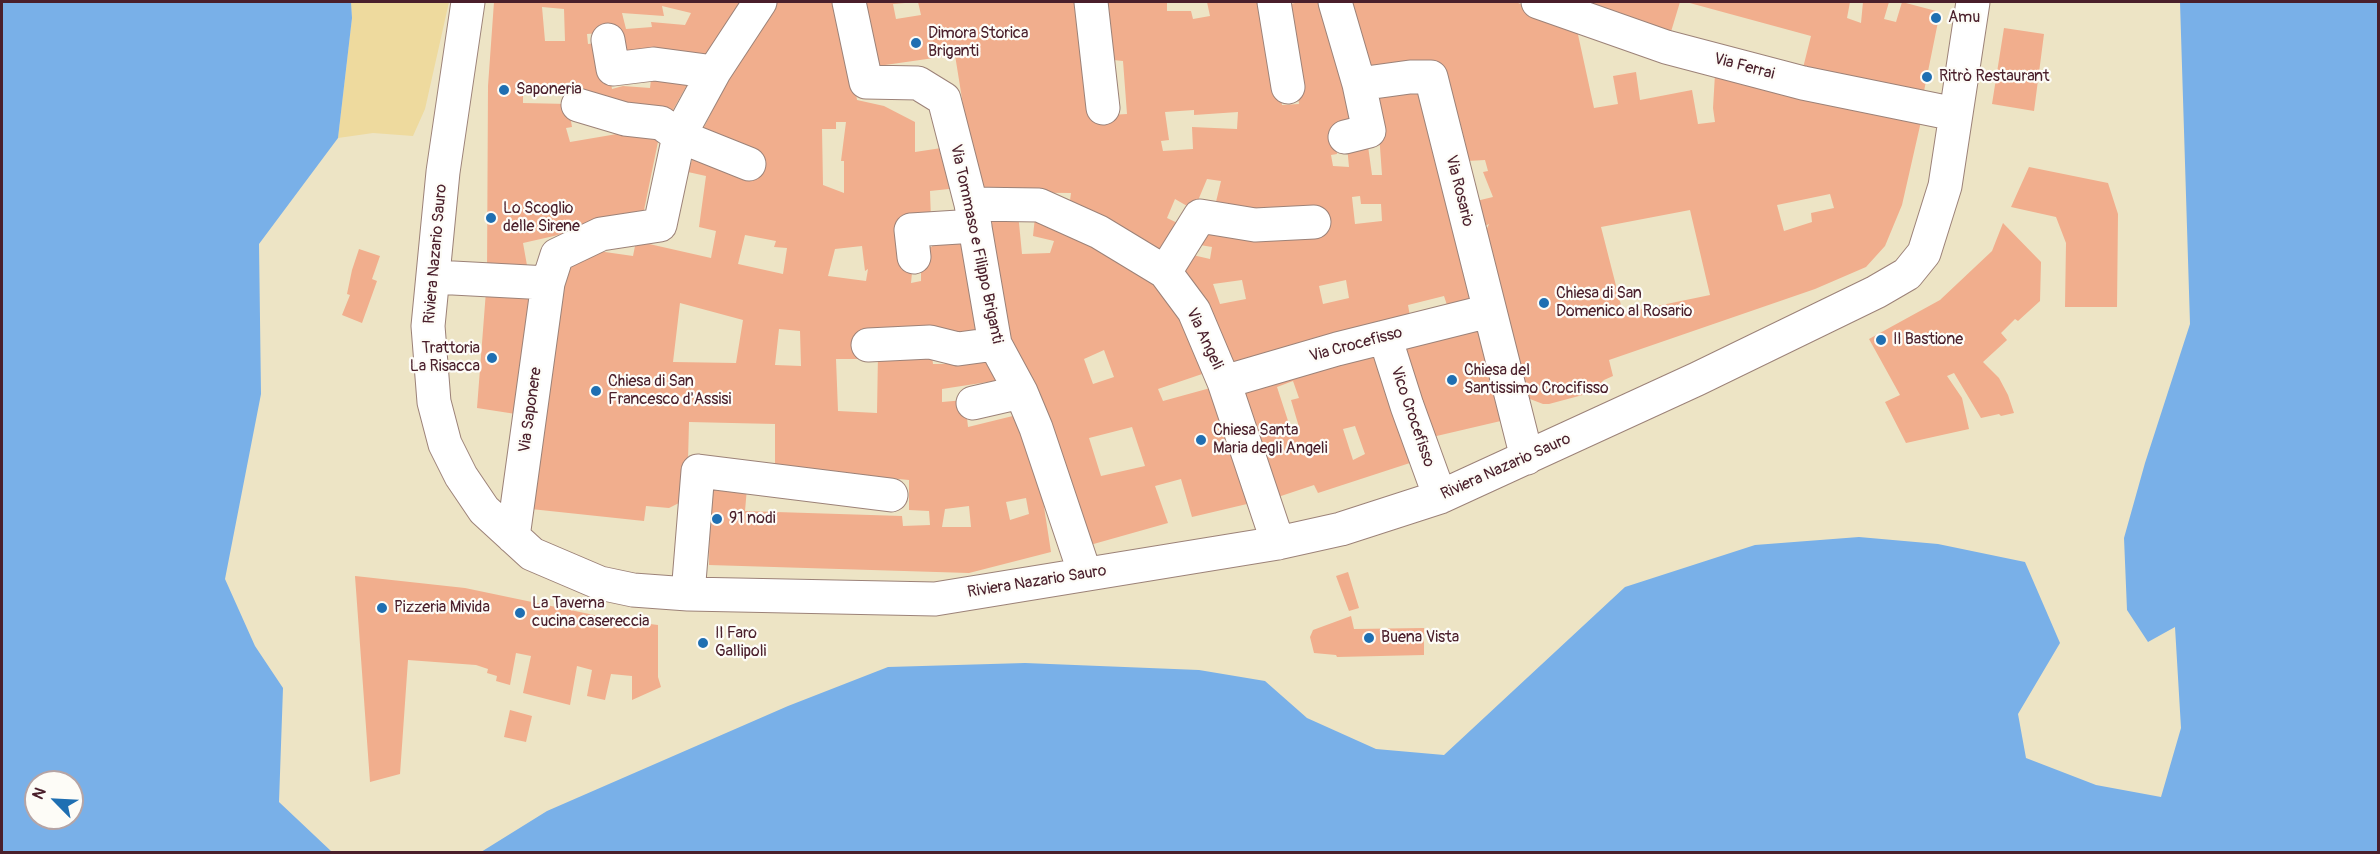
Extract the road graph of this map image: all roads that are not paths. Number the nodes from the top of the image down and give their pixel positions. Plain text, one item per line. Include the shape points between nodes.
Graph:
1 (468, 2) edge
2 (760, 2) edge
3 (849, 2) edge
4 (1091, 2) edge
5 (1274, 2) edge
6 (1335, 2) edge
7 (1538, 2) edge
8 (1973, 2) edge
9 (608, 40) dead end
10 (714, 72) junction
11 (1359, 84) junction
12 (1287, 87) dead end
13 (578, 105) dead end
14 (1103, 108) dead end
15 (1955, 114) junction
16 (679, 136) junction
17 (1345, 137) dead end
18 (749, 164) dead end
19 (973, 215) junction
20 (1314, 222) dead end
21 (914, 257) dead end
22 (1165, 272) junction
23 (434, 277) junction
24 (548, 283) junction
25 (1489, 311) junction
26 (1385, 337) junction
27 (994, 344) junction
28 (868, 345) dead end
29 (1224, 382) junction
30 (1020, 392) junction
31 (973, 403) dead end
32 (1527, 458) junction
33 (891, 495) dead end
34 (1440, 497) junction
35 (513, 537) junction
36 (1278, 543) junction
37 (1085, 574) junction
38 (688, 594) junction

1 - 23 street, Riviera Nazario Sauro via 443,172
2 - 10 street
3 - 19 street, Via Tommaso e Filippo Briganti via 866,82 918,83 944,99
4 - 14 street
5 - 12 street
6 - 11 street
7 - 15 street, Via Ferrai via 1666,47 1803,83
8 - 15 street, Riviera Nazario Sauro
9 - 10 street via 613,69 654,64
10 - 16 street
11 - 17 street via 1369,131
11 - 25 street, Via Rosario via 1431,77
13 - 16 street via 625,119 661,123
15 - 32 street, Riviera Nazario Sauro via 1945,186 1924,253 1907,274 1718,369
16 - 18 street
16 - 24 street, Via Saponere via 660,225 601,234 558,255
19 - 21 street, Via Angeli via 911,230
19 - 22 street, Via Angeli via 1039,205 1099,232
19 - 27 street, Via Tommaso e Filippo Briganti
20 - 22 street via 1255,225 1200,216
22 - 29 street, Via Angeli via 1194,311
23 - 24 street
23 - 35 street, Riviera Nazario Sauro via 428,326 434,402 445,444 484,510
24 - 35 street, Via Saponere
25 - 26 street, Via Crocefisso
25 - 32 street, Via Rosario
26 - 29 street, Via Crocefisso
26 - 34 street, Vico Crocefisso
27 - 28 street via 958,349 930,342
27 - 30 street, Via Tommaso e Filippo Briganti
29 - 36 street, Via Angeli
30 - 31 street
30 - 37 street, Via Tommaso e Filippo Briganti
32 - 34 street, Riviera Nazario Sauro
33 - 38 street via 698,471
34 - 36 street, Riviera Nazario Sauro via 1341,529
35 - 38 street, Riviera Nazario Sauro via 532,554 600,583
36 - 37 street, Riviera Nazario Sauro
37 - 38 street, Riviera Nazario Sauro via 935,599

